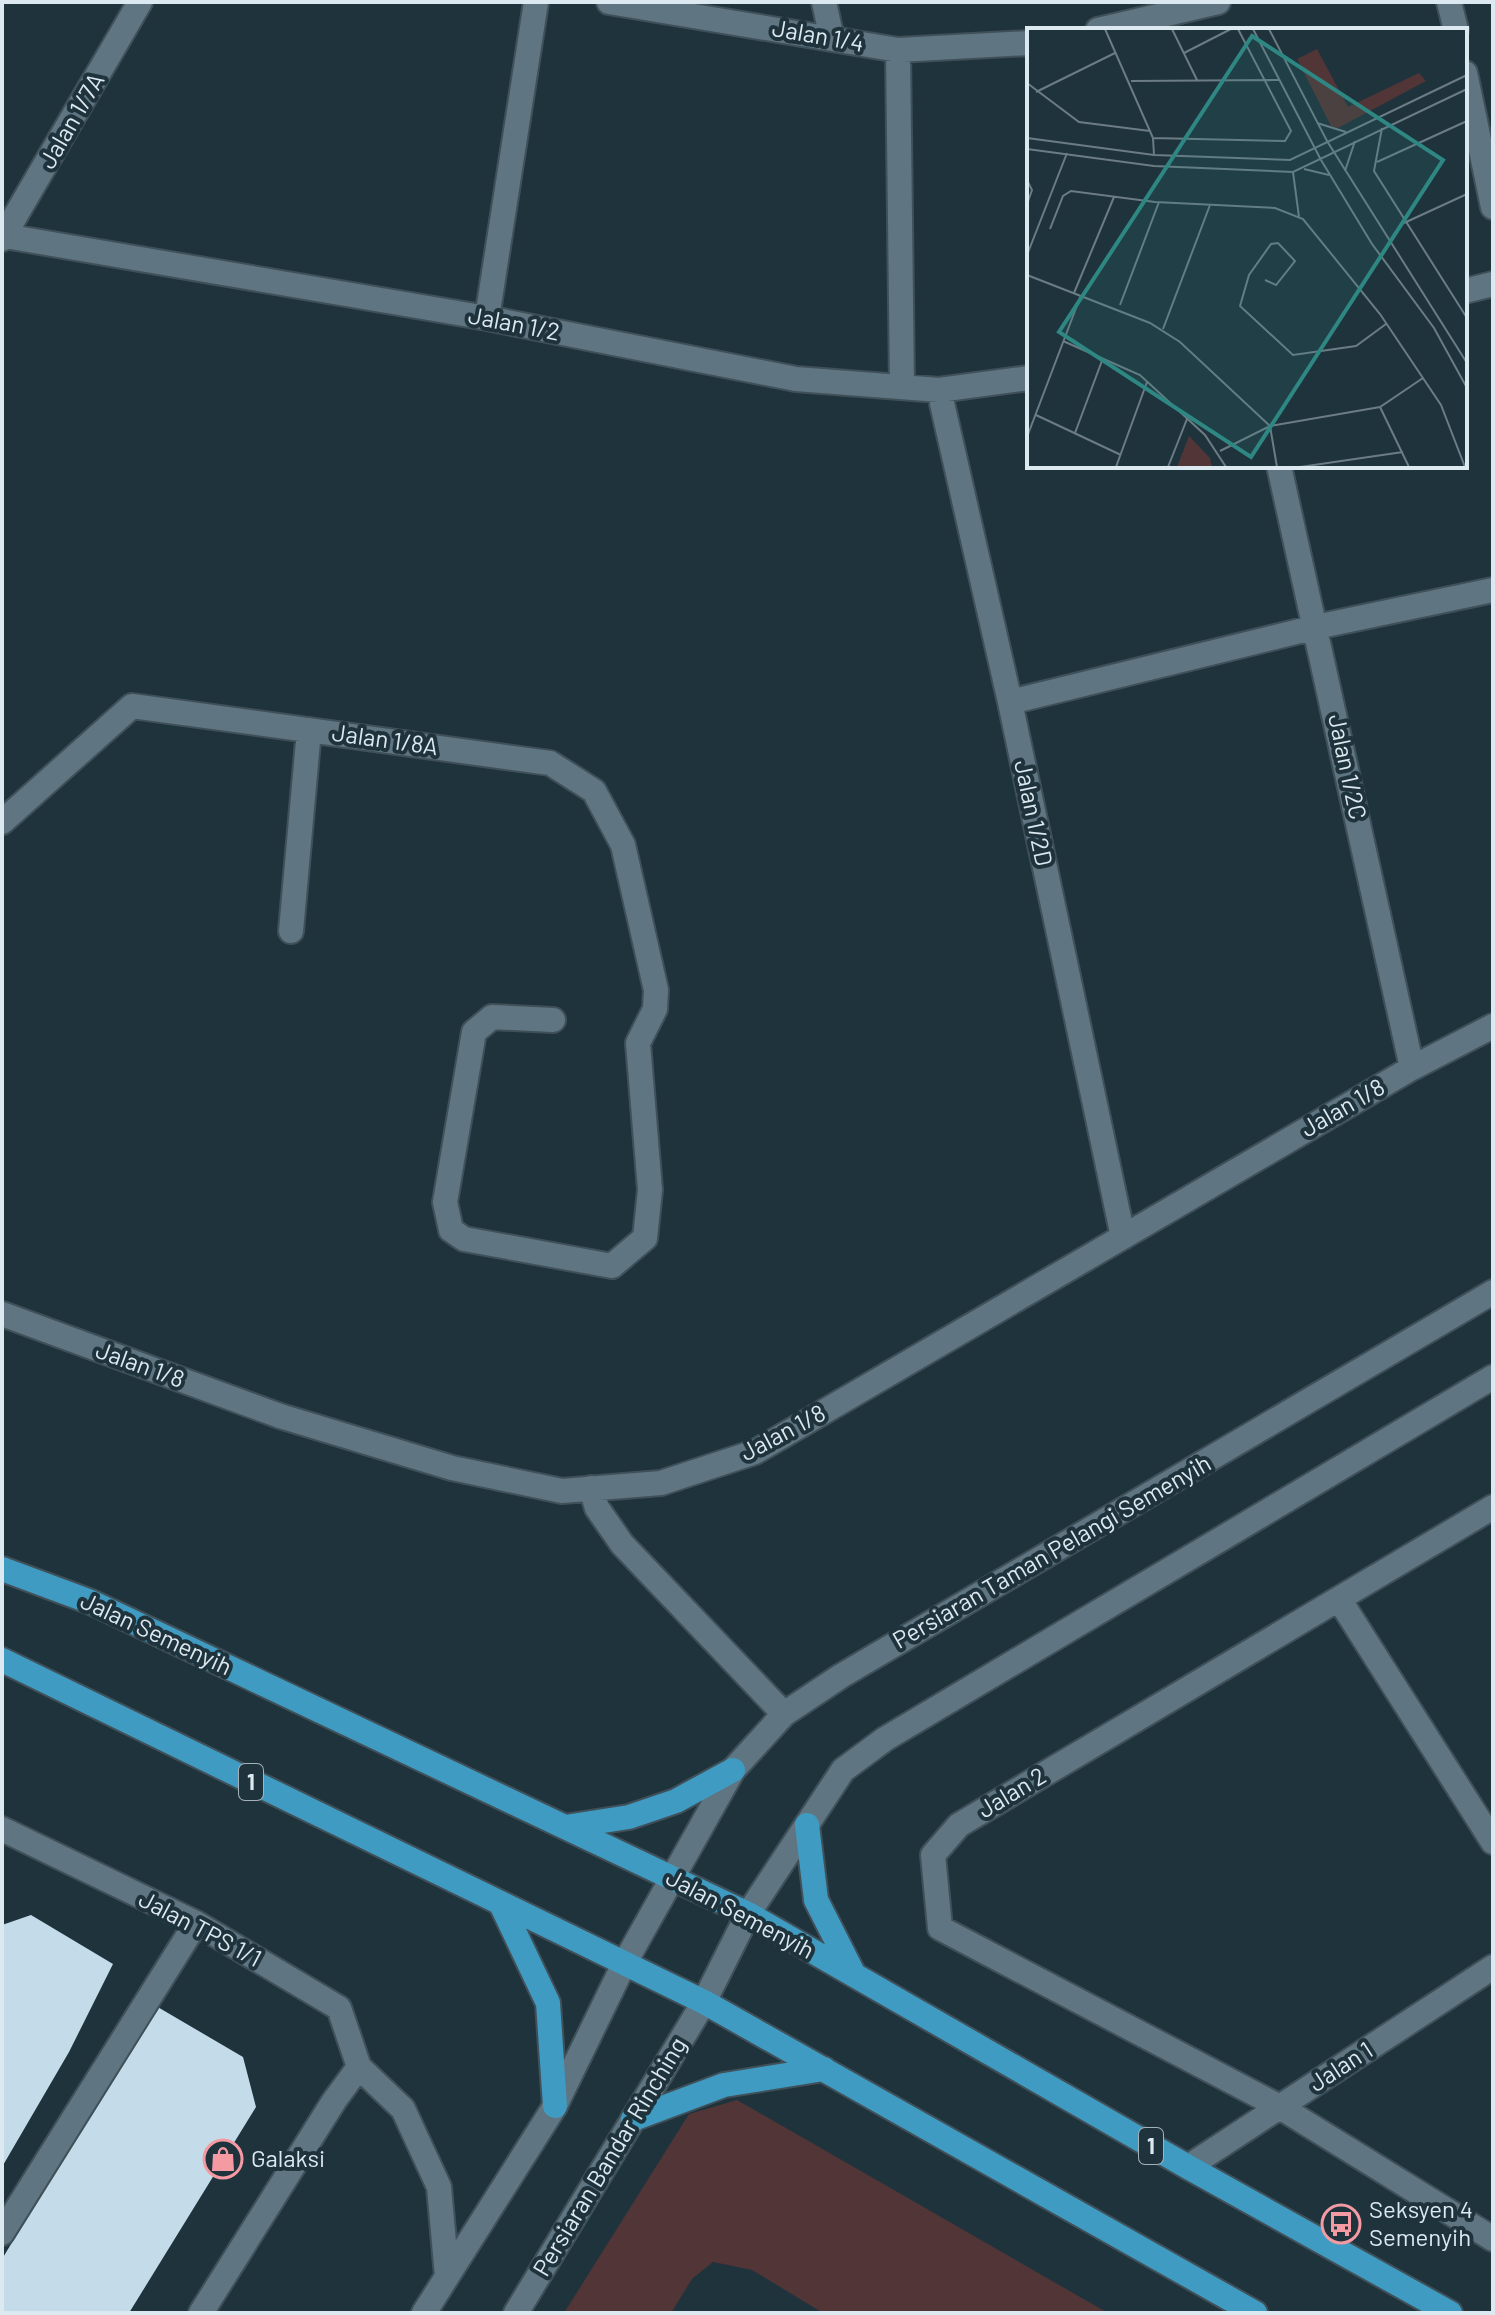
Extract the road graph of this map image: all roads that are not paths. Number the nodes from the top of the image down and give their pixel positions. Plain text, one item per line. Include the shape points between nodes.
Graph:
1 (140, 2) edge
2 (536, 2) edge
3 (609, 2) edge
4 (824, 2) edge
5 (1218, 2) edge
6 (1449, 2) edge
7 (1164, 7) edge
8 (1104, 28) edge
9 (1456, 28) edge
10 (832, 39) junction
11 (1027, 43) edge
12 (898, 50) junction
13 (1467, 82) edge
14 (1493, 202) edge
15 (3, 236) edge
16 (1493, 284) edge
17 (1467, 290) edge
18 (487, 318) junction
19 (1027, 378) edge
20 (902, 387) junction
21 (939, 390) junction
22 (1279, 468) edge
23 (1493, 590) edge
24 (1316, 627) junction
25 (1010, 702) junction
26 (309, 730) junction
27 (2, 822) edge
28 (291, 931) dead end
29 (553, 1020) dead end
30 (1493, 1026) edge
31 (1412, 1068) junction
32 (1123, 1237) junction
33 (1493, 1292) edge
34 (2, 1314) edge
35 (1493, 1377) edge
36 (591, 1488) junction
37 (1493, 1507) edge
38 (2, 1569) edge
39 (1339, 1599) junction
40 (2, 1660) edge
41 (784, 1714) junction
42 (733, 1770) junction
43 (807, 1825) junction
44 (565, 1827) junction
45 (2, 1829) edge
46 (1493, 1842) edge
47 (671, 1877) junction
48 (501, 1904) junction
49 (748, 1914) junction
50 (196, 1923) junction
51 (624, 1964) junction
52 (1493, 1967) edge
53 (854, 1975) junction
54 (704, 2002) junction
55 (359, 2067) junction
56 (824, 2069) junction
57 (555, 2106) junction
58 (1280, 2107) junction
59 (633, 2119) junction
60 (1188, 2167) junction
61 (2, 2233) edge
62 (1493, 2239) edge
63 (447, 2276) junction
64 (201, 2313) edge
65 (424, 2313) edge
66 (516, 2313) edge
67 (1255, 2313) edge
68 (1450, 2313) edge

1 - 15 street, Jalan 1/7A
2 - 18 street
3 - 10 street, Jalan 1/4
4 - 10 street
5 - 7 street
6 - 9 street
7 - 8 street
10 - 12 street, Jalan 1/4
11 - 12 street, Jalan 1/4
12 - 20 street
13 - 14 street
15 - 18 street, Jalan 1/2
16 - 17 street
18 - 20 street, Jalan 1/2 via 796,379
19 - 21 street, Jalan 1/2
20 - 21 street, Jalan 1/2
21 - 25 street, Jalan 1/2D
22 - 24 street, Jalan 1/2C
23 - 24 street
24 - 25 street
24 - 31 street, Jalan 1/2C
25 - 32 street, Jalan 1/2D
26 - 27 street, Jalan 1/8A via 132,706
26 - 28 street
26 - 29 street, Jalan 1/8A via 550,763 594,791 623,845 656,990 655,1009 638,1043 650,1190 645,1238 612,1266 464,1239 451,1230 445,1202 474,1032 492,1017
30 - 31 street, Jalan 1/8
31 - 32 street, Jalan 1/8
32 - 36 street, Jalan 1/8 via 755,1452 661,1483
33 - 41 street, Persiaran Taman Pelangi Semenyih
34 - 36 street, Jalan 1/8 via 280,1416 438,1463 562,1491
35 - 43 street via 885,1739 843,1770
36 - 41 street via 597,1508 622,1544
37 - 39 street, Jalan 2
38 - 44 main road, Jalan Semenyih / 1 via 91,1602
39 - 46 street
39 - 58 street, Jalan 2 via 959,1825 933,1855 940,1928
40 - 48 main road, 1
41 - 42 street, Persiaran Taman Pelangi Semenyih
42 - 44 main road via 676,1801 629,1817
42 - 47 street, Persiaran Taman Pelangi Semenyih
43 - 49 street
43 - 53 main road via 816,1900
44 - 47 main road, Jalan Semenyih / 1
45 - 50 street, Jalan TPS 1/1
47 - 49 main road, Jalan Semenyih / 1
47 - 51 street, Persiaran Taman Pelangi Semenyih
48 - 51 main road, 1
48 - 57 main road via 548,2003
49 - 53 main road, Jalan Semenyih / 1
49 - 54 street, Persiaran Bandar Rinching
50 - 55 street, Jalan TPS 1/1 via 339,2008
50 - 61 street
51 - 54 main road, 1
51 - 57 street
52 - 58 street, Jalan 1
53 - 60 main road, Jalan Semenyih / 1
54 - 56 main road, 1
54 - 59 street, Persiaran Bandar Rinching
55 - 63 street via 403,2109 439,2187
55 - 64 street
56 - 59 main road via 724,2085
56 - 67 main road, 1
57 - 63 street
58 - 60 street, Jalan 1
58 - 62 street
59 - 66 street, Persiaran Bandar Rinching
60 - 68 main road, Jalan Semenyih / 1
63 - 65 street

